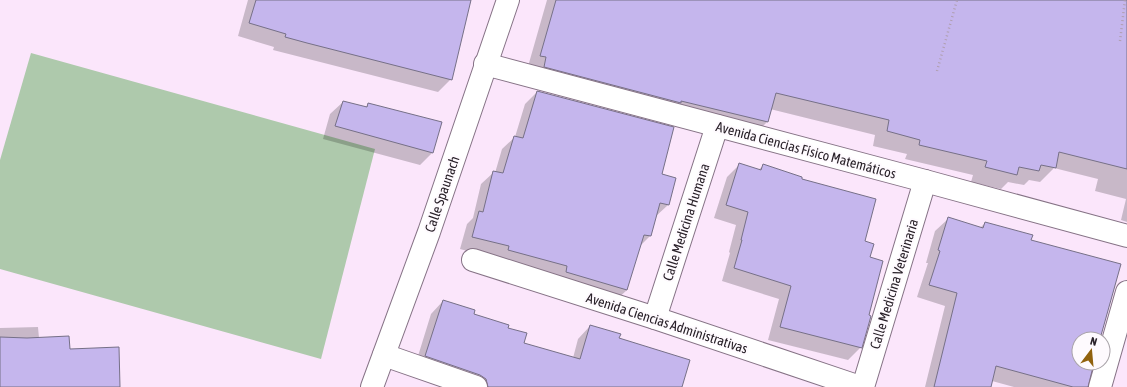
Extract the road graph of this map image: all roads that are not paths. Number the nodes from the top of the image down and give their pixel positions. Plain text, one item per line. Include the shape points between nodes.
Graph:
1 (508, 0) edge
2 (485, 64) junction
3 (717, 126) junction
4 (926, 181) junction
5 (1127, 236) edge
6 (473, 260) dead end
7 (1127, 292) edge
8 (655, 318) junction
9 (384, 355) junction
10 (372, 387) edge
11 (476, 387) edge
12 (860, 387) edge
13 (863, 387) edge
14 (1100, 387) edge

1 - 2 street, Calle Spaunach
2 - 3 street, Avenida Ciencias Físico Matemáticos
2 - 9 street, Calle Spaunach via 429,232
3 - 4 street, Avenida Ciencias Físico Matemáticos
3 - 8 street, Calle Medicina Humana
4 - 5 street, Avenida Ciencias Físico Matemáticos
4 - 13 street, Calle Medicina Veterinaria
6 - 8 street, Avenida Ciencias Administrativas
7 - 14 street
8 - 12 street, Avenida Ciencias Administrativas
9 - 10 street, Calle Spaunach
9 - 11 street

